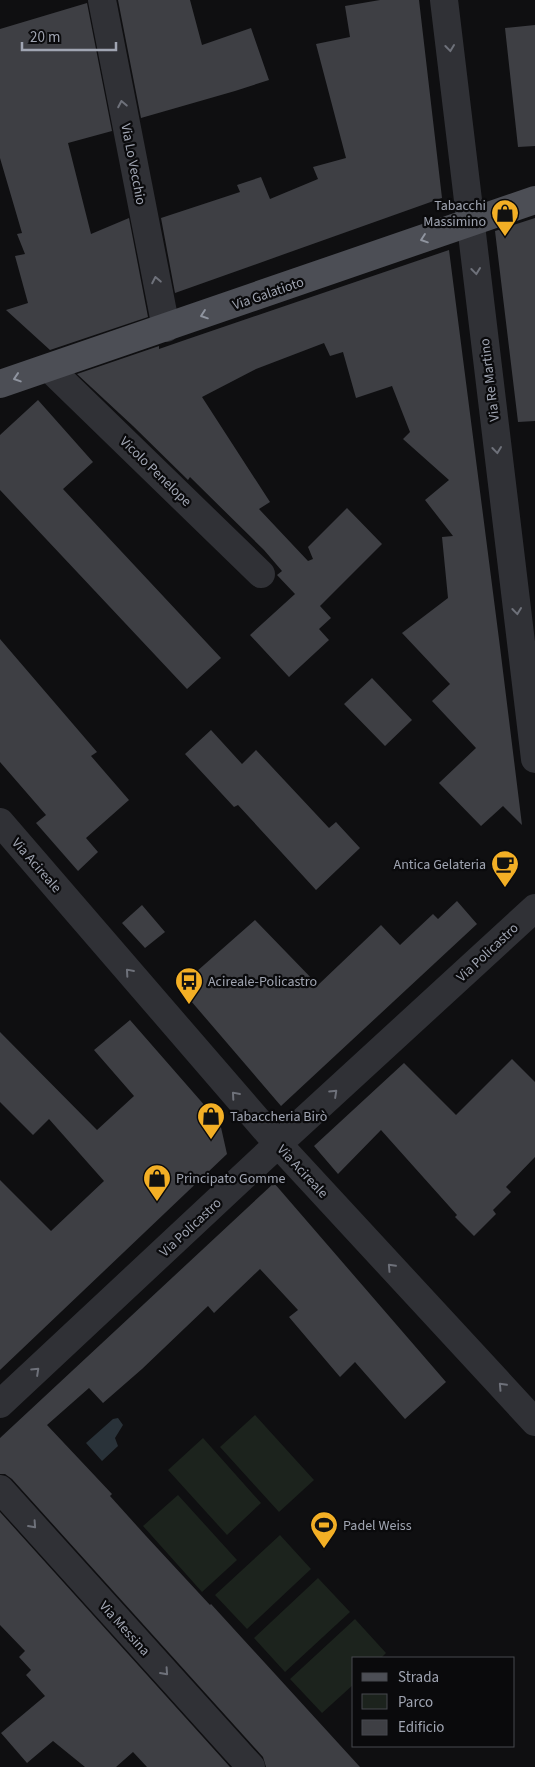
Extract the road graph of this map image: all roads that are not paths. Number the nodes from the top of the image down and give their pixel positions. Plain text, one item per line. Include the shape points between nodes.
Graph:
1 (102, 0) edge
2 (444, 0) edge
3 (535, 200) edge
4 (470, 223) junction
5 (166, 328) junction
6 (50, 368) junction
7 (0, 384) edge
8 (261, 574) dead end
9 (535, 759) edge
10 (0, 822) edge
11 (535, 908) edge
12 (278, 1144) junction
13 (0, 1404) edge
14 (535, 1422) edge
15 (0, 1489) edge
16 (251, 1767) edge

5 -> 1 street, Via Lo Vecchio
2 -> 4 street, Via Re Martino
3 - 4 main road, Via Galatioto
4 -> 5 main road, Via Galatioto
4 -> 9 street, Via Re Martino
5 - 6 main road, Via Galatioto
6 -> 7 main road, Via Galatioto
6 - 8 street, Vicolo Penelope
12 -> 10 street, Via Acireale
12 -> 11 street, Via Policastro
13 -> 12 street, Via Policastro
14 -> 12 street, Via Acireale
15 -> 16 street, Via Messina

